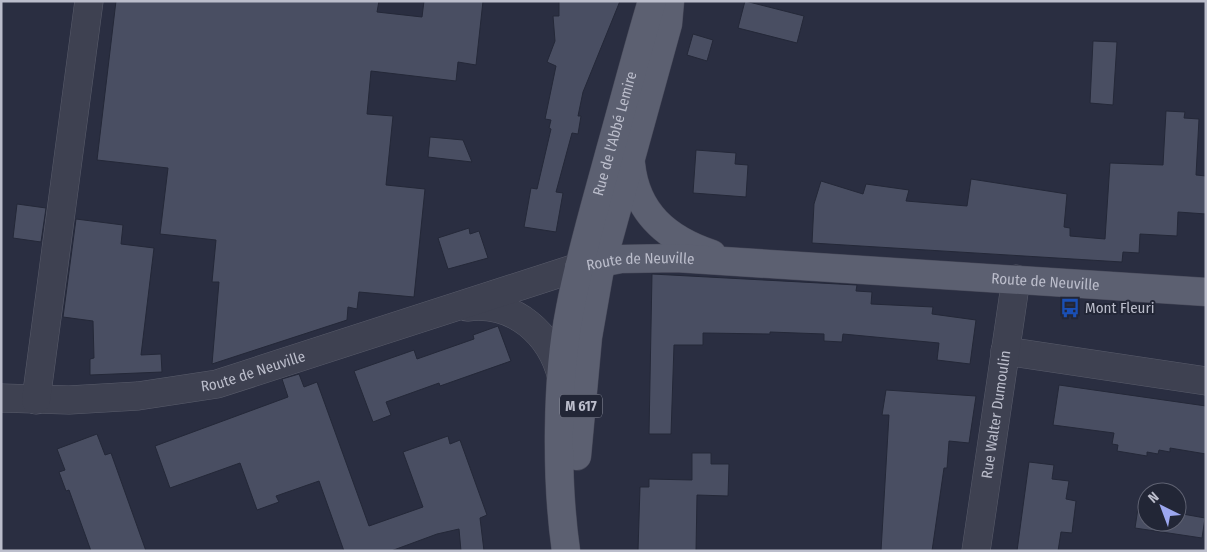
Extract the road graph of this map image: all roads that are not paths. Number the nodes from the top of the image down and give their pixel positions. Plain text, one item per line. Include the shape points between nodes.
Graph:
1 (89, 1) edge
2 (652, 1) edge
3 (670, 1) edge
4 (631, 159) junction
5 (752, 263) junction
6 (591, 264) junction
7 (1016, 279) junction
8 (1206, 292) edge
9 (448, 309) junction
10 (1005, 351) junction
11 (562, 378) junction
12 (1206, 381) edge
13 (1, 398) edge
14 (36, 400) junction
15 (566, 551) edge
16 (572, 551) edge
17 (976, 551) edge

1 - 14 street
2 - 6 main road, Rue de l'Abbé Lemire / M 617
3 - 4 main road, Rue de l'Abbé Lemire / M 617 via 668,24
4 - 5 main road via 637,195 655,221 682,242
4 - 6 main road, Rue de l'Abbé Lemire / M 617
5 - 6 main road, Route de Neuville via 644,257
5 - 7 main road, Route de Neuville
6 - 9 street, Route de Neuville
6 - 11 main road, M 617 via 569,310
6 - 16 main road, M 617
7 - 8 main road, Route de Neuville
7 - 10 street, Rue Walter Dumoulin
9 - 11 street via 489,307 518,317 543,337 552,349
9 - 14 street, Route de Neuville via 217,384 138,396
10 - 12 street
10 - 17 street, Rue Walter Dumoulin
11 - 15 main road, M 617 via 561,480
13 - 14 street, Route de Neuville

